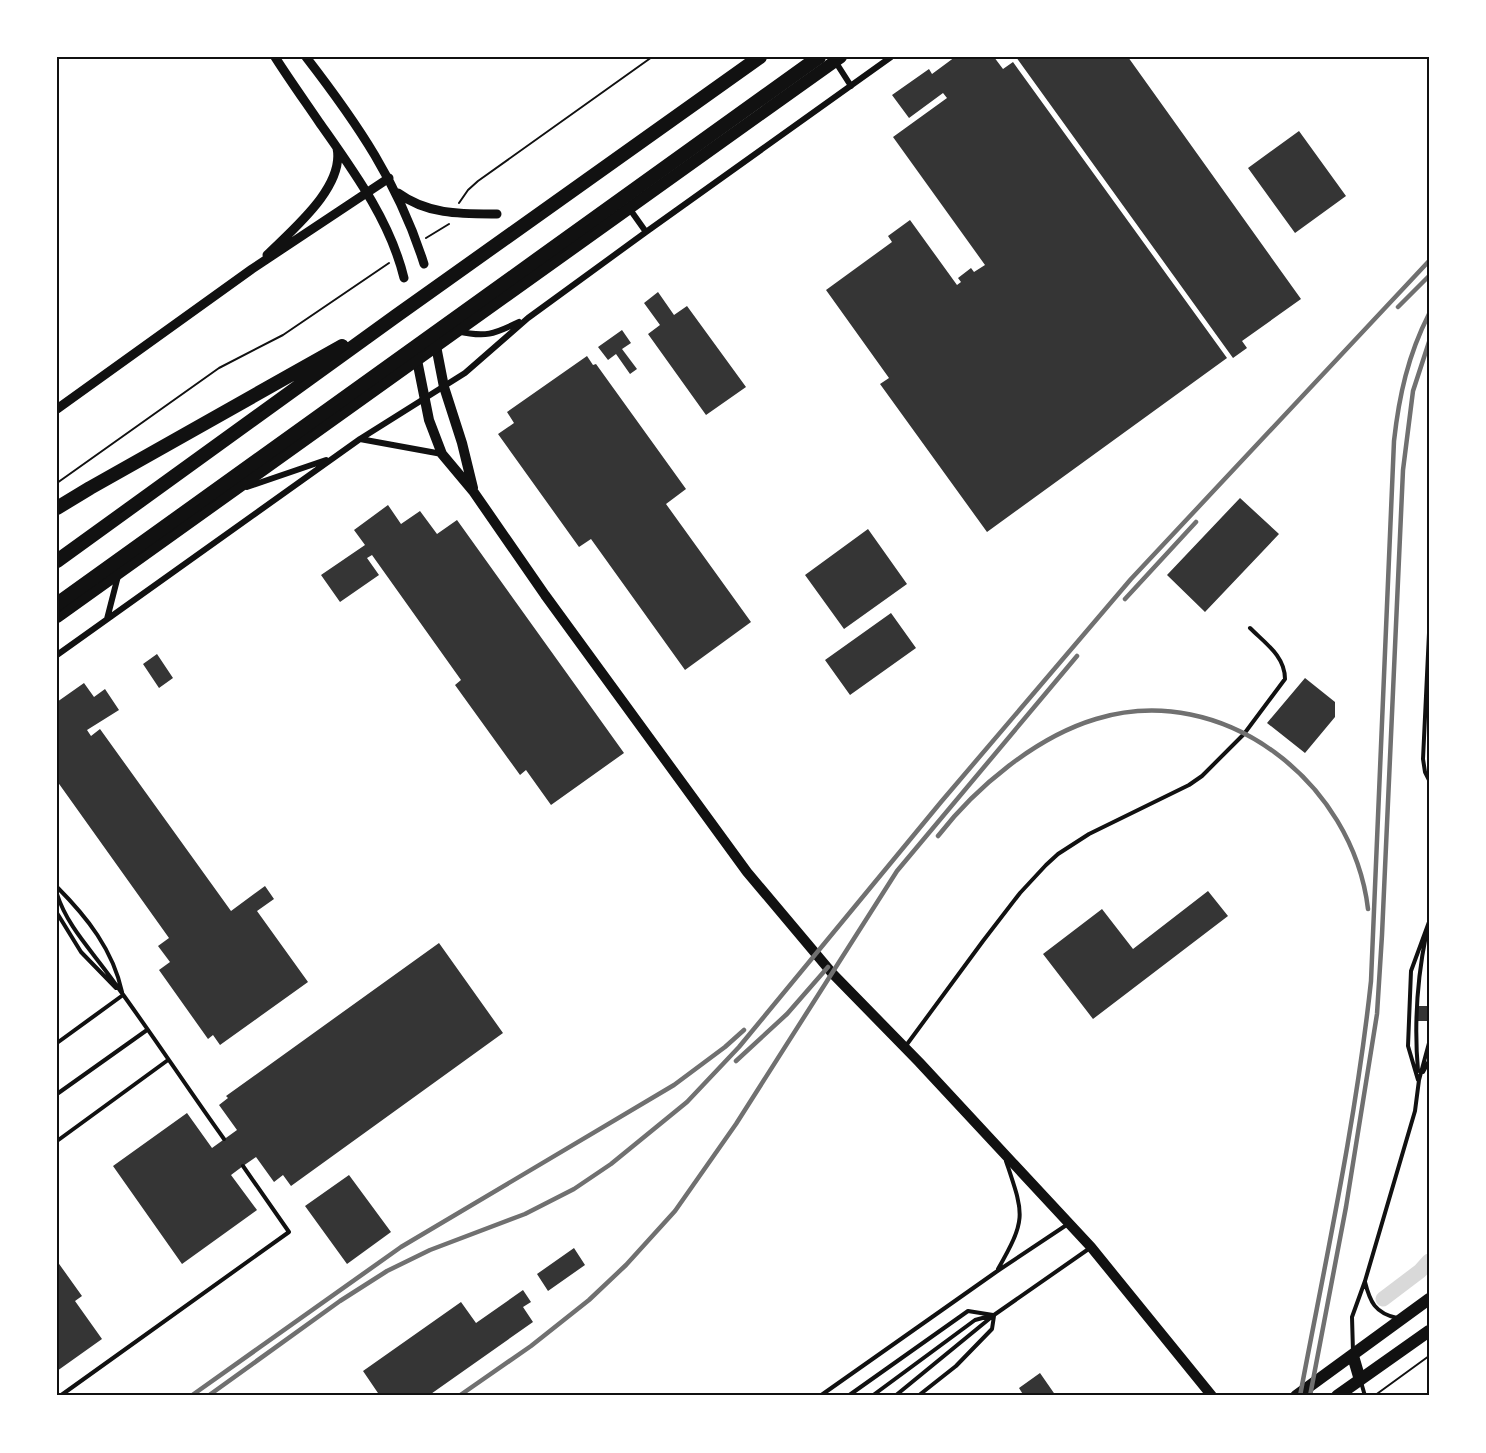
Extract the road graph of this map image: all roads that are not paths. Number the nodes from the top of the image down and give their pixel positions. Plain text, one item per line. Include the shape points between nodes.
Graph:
1 (275, 57) edge
2 (306, 57) edge
3 (760, 57) edge
4 (819, 57) edge
5 (891, 57) edge
6 (838, 59) edge
7 (851, 86) junction
8 (336, 144) junction
9 (389, 178) junction
10 (396, 192) junction
11 (367, 193) junction
12 (628, 207) junction
13 (497, 214) dead end
14 (646, 232) junction
15 (424, 264) dead end
16 (252, 269) junction
17 (404, 278) dead end
18 (396, 316) junction
19 (528, 318) junction
20 (455, 331) junction
21 (436, 346) junction
22 (417, 359) junction
23 (444, 387) junction
24 (424, 399) junction
25 (57, 409) edge
26 (360, 439) junction
27 (442, 454) junction
28 (335, 457) junction
29 (473, 491) junction
30 (232, 492) junction
31 (57, 508) edge
32 (57, 561) edge
33 (119, 573) junction
34 (57, 604) edge
35 (57, 617) edge
36 (107, 619) junction
37 (1250, 628) dead end
38 (1429, 633) edge
39 (57, 655) edge
40 (1429, 780) edge
41 (57, 887) edge
42 (57, 894) edge
43 (57, 913) edge
44 (1429, 922) edge
45 (123, 995) junction
46 (147, 1030) junction
47 (57, 1043) edge
48 (1429, 1044) edge
49 (905, 1047) junction
50 (168, 1060) junction
51 (1429, 1061) edge
52 (1419, 1080) junction
53 (57, 1094) edge
54 (224, 1139) dead end
55 (57, 1141) edge
56 (1002, 1150) junction
57 (243, 1166) dead end
58 (1069, 1223) junction
59 (1091, 1247) junction
60 (996, 1272) junction
61 (1365, 1281) junction
62 (1429, 1299) edge
63 (994, 1315) junction
64 (1402, 1319) junction
65 (1429, 1331) edge
66 (1353, 1356) junction
67 (1360, 1380) junction
68 (60, 1396) edge
69 (820, 1396) edge
70 (849, 1396) edge
71 (872, 1396) edge
72 (895, 1396) edge
73 (918, 1396) edge
74 (1212, 1396) edge
75 (1296, 1396) edge
76 (1337, 1396) edge
77 (1365, 1396) edge

1 - 8 street
2 - 9 street
3 - 18 highway
4 - 34 highway
5 - 7 street
6 - 7 street
6 - 12 main road
7 - 14 street
8 - 11 street
8 - 16 street via 337,168 326,191
9 - 10 street
9 - 11 street
10 - 13 street via 423,207 455,214
10 - 15 street
11 - 16 street
11 - 17 street via 398,256
12 - 14 street
12 - 20 main road
14 - 19 street
16 - 25 street
18 - 31 highway
18 - 32 highway
19 - 20 street via 494,334 476,336
19 - 23 street
20 - 21 main road
21 - 22 main road
21 - 23 main road
22 - 24 main road
22 - 30 main road
23 - 24 street
23 - 29 main road
24 - 26 street
24 - 27 main road
26 - 27 street
26 - 28 street
27 - 29 main road
28 - 30 street
28 - 36 street
29 - 49 main road via 747,872 815,954
30 - 33 main road
33 - 35 main road
33 - 36 street
36 - 39 street
37 - 49 lane via 1279,657 1285,679 1244,734 1212,768 1189,785 1089,834 1046,865 983,940
38 - 40 lane via 1423,759
41 - 45 lane via 85,917 106,949
42 - 45 lane via 73,926
43 - 45 lane via 81,952
44 - 52 lane via 1419,970
44 - 52 lane via 1411,971 1408,1046
45 - 46 lane
45 - 47 lane
46 - 50 lane
46 - 53 lane
48 - 52 lane
49 - 56 main road
50 - 54 lane
50 - 55 lane
51 - 52 lane
52 - 61 lane via 1415,1111
56 - 58 main road
56 - 60 lane via 1021,1205 1014,1241
57 - 68 lane via 289,1232
58 - 59 main road
58 - 60 lane
59 - 63 lane
59 - 74 main road
60 - 69 lane
61 - 64 lane via 1378,1310
61 - 66 lane via 1352,1317
62 - 64 main road
63 - 70 lane via 968,1311
63 - 71 lane via 975,1320
63 - 72 lane
63 - 73 lane via 992,1329 956,1366
64 - 66 main road
65 - 67 main road
66 - 67 main road
66 - 75 main road
67 - 76 main road
67 - 77 lane

